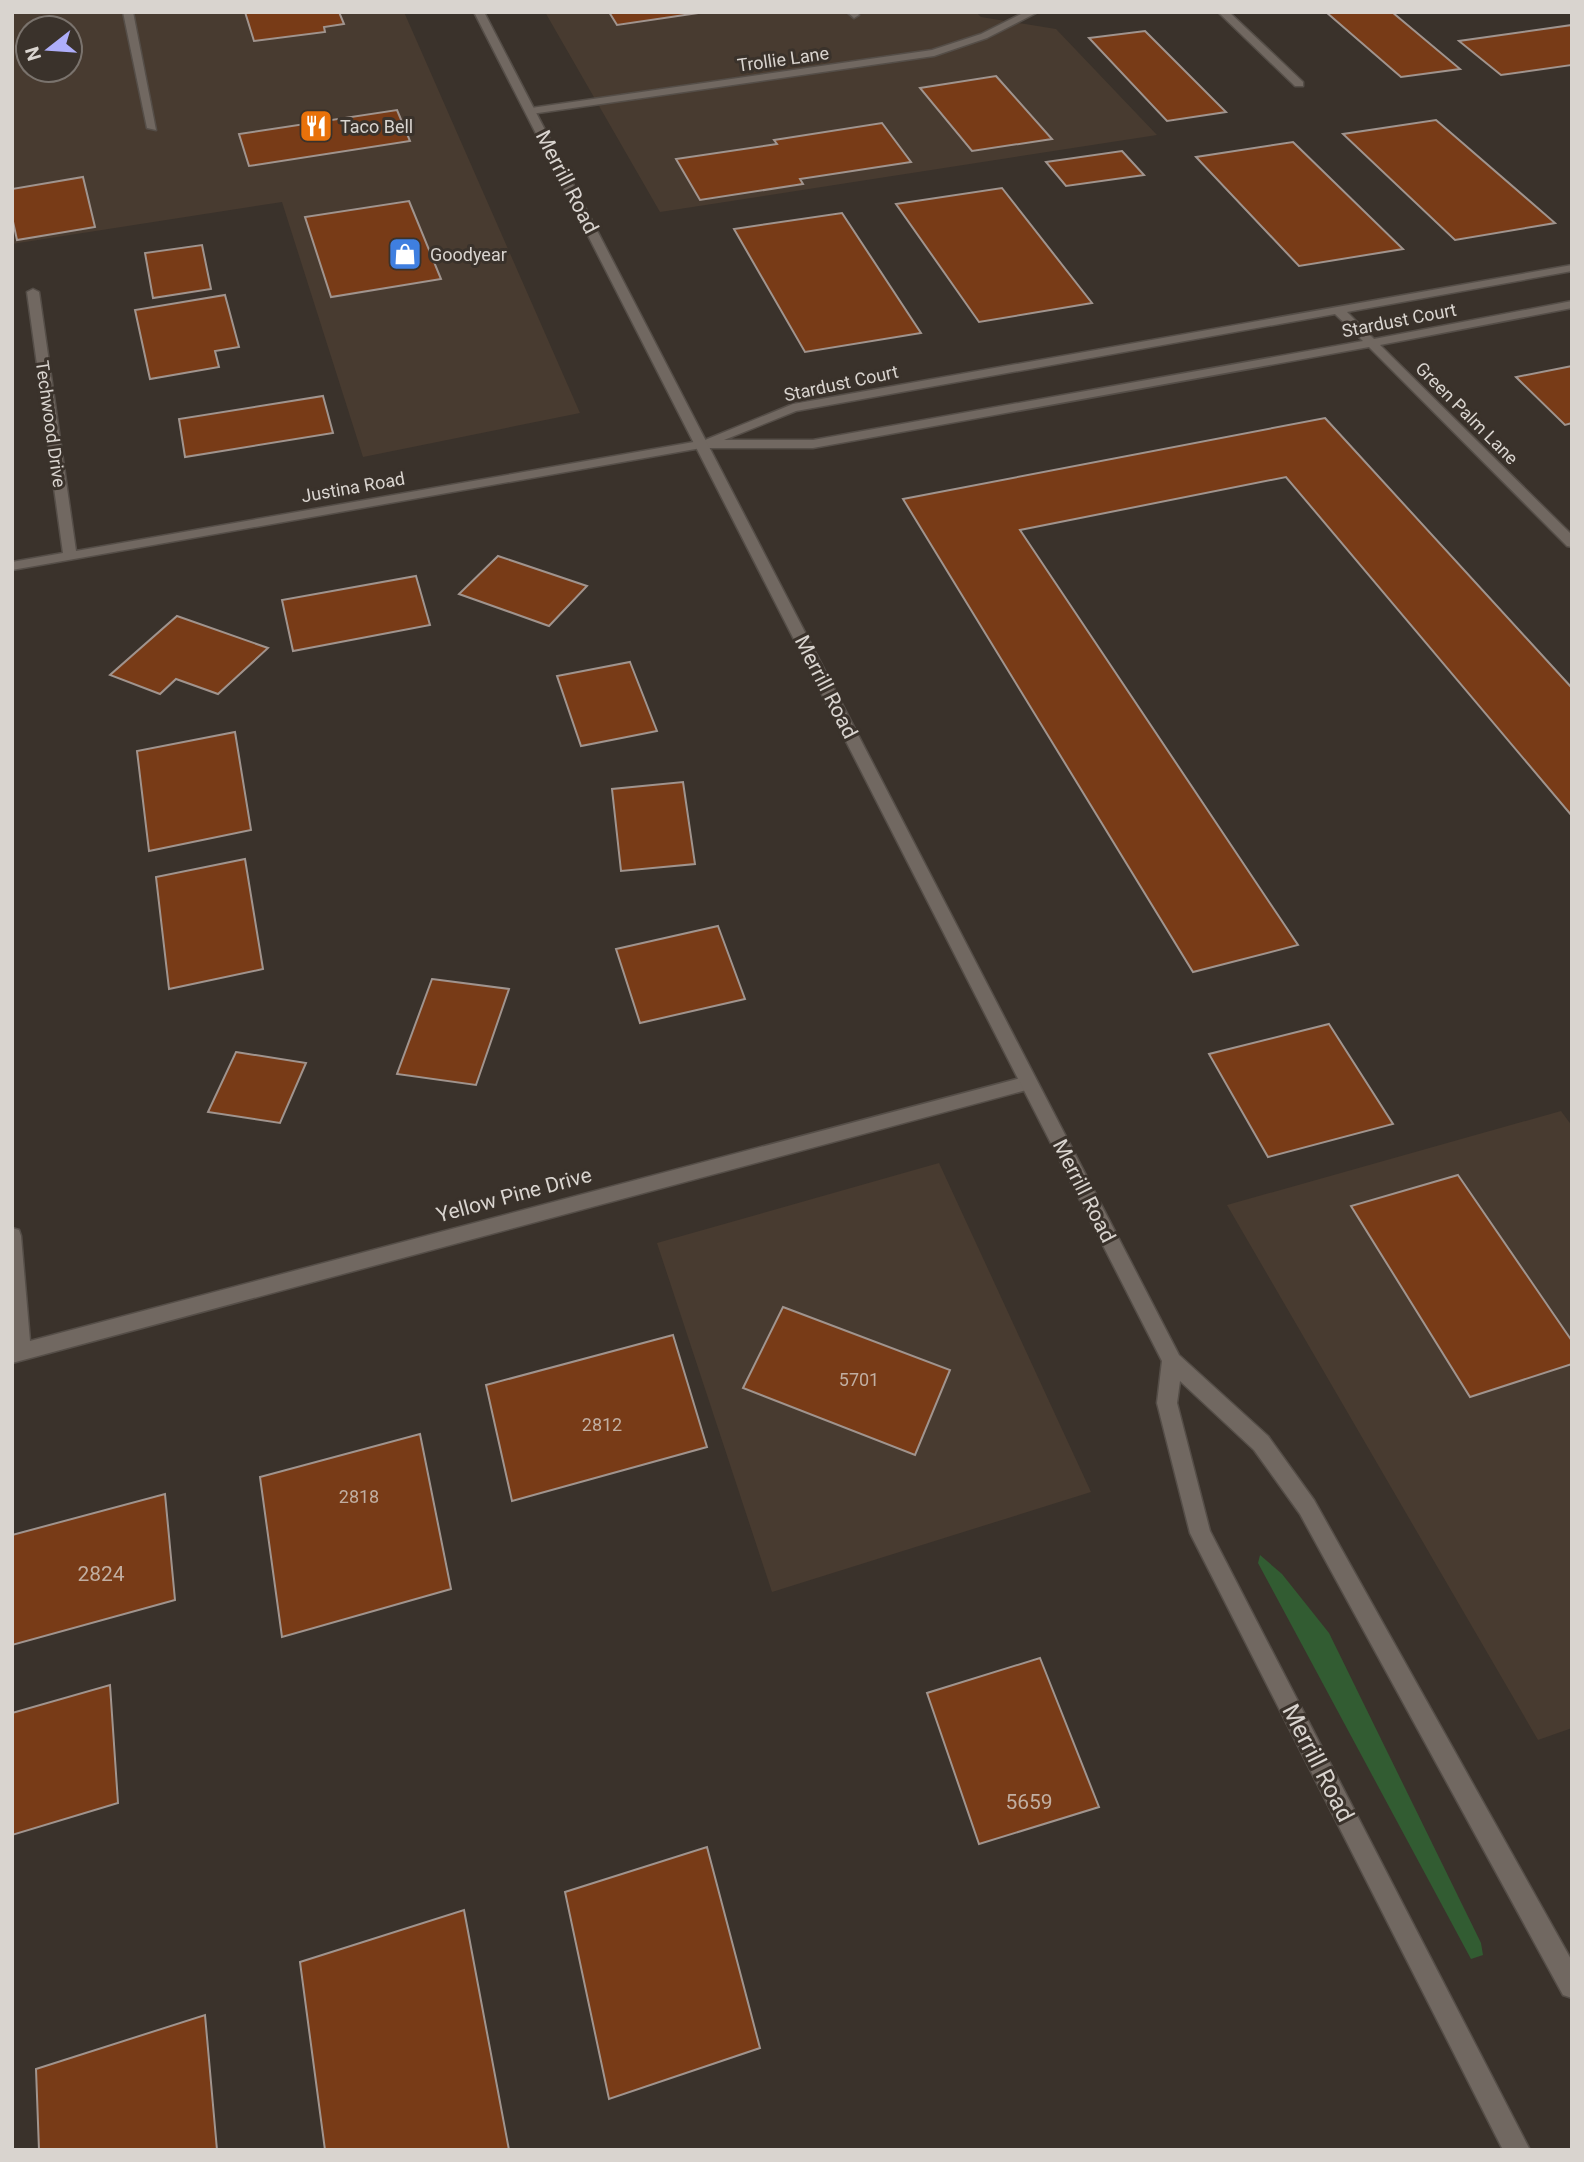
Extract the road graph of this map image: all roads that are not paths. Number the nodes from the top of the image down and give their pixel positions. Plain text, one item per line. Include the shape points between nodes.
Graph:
1 (128, 12) edge
2 (479, 12) edge
3 (1033, 12) edge
4 (1223, 12) edge
5 (1299, 84) dead end
6 (531, 111) junction
7 (152, 128) dead end
8 (1572, 268) edge
9 (33, 292) dead end
10 (1572, 304) edge
11 (1337, 309) junction
12 (1371, 343) junction
13 (701, 444) junction
14 (1572, 543) edge
15 (70, 556) junction
16 (12, 566) edge
17 (1028, 1083) junction
18 (12, 1236) edge
19 (17, 1353) edge
20 (1172, 1361) junction
21 (1572, 1986) edge
22 (1517, 2150) edge

1 - 7 street
2 - 6 street, Merrill Road
3 - 6 street, Trollie Lane via 934,53
4 - 5 street
6 - 13 street, Merrill Road
8 - 11 street, Stardust Court
9 - 15 street, Techwood Drive
10 - 12 street, Stardust Court
11 - 12 street, Green Palm Lane
11 - 13 street, Stardust Court via 793,408
12 - 13 street, Stardust Court via 813,444
12 - 14 street, Green Palm Lane
13 - 15 street, Justina Road
13 - 17 street, Merrill Road
15 - 16 street, Justina Road
17 - 19 street, Yellow Pine Drive
17 - 20 street, Merrill Road
18 - 19 street
20 - 21 street, Merrill Road via 1261,1443 1307,1507
20 - 22 street, Merrill Road via 1167,1403 1200,1533

